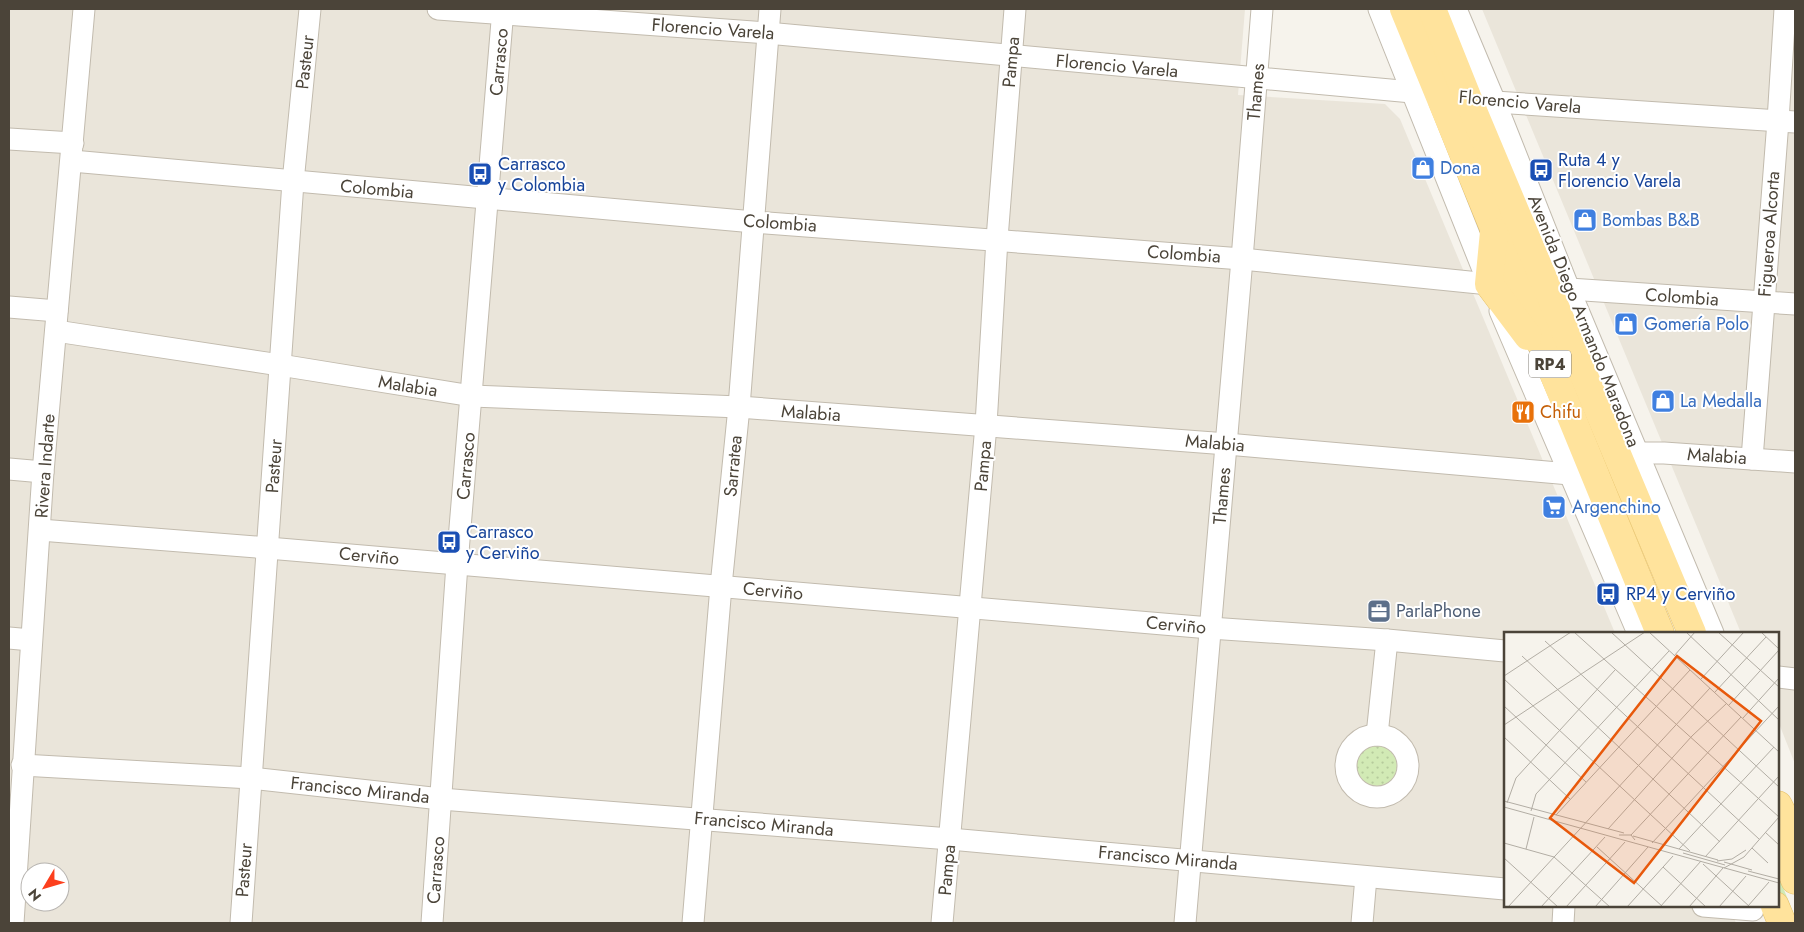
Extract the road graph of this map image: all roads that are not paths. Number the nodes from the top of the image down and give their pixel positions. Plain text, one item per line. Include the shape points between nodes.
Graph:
1 (84, 9) edge
2 (310, 9) edge
3 (438, 9) edge
4 (770, 9) edge
5 (1015, 9) edge
6 (1262, 9) edge
7 (1379, 9) edge
8 (1404, 9) edge
9 (1432, 9) edge
10 (1456, 9) edge
11 (1785, 9) edge
12 (503, 11) edge
13 (767, 33) junction
14 (1011, 56) junction
15 (1257, 78) junction
16 (1412, 92) junction
17 (1440, 96) junction
18 (1468, 99) junction
19 (1495, 102) junction
20 (1787, 121) edge
21 (9, 139) edge
22 (72, 152) junction
23 (293, 182) junction
24 (488, 198) junction
25 (754, 222) junction
26 (1495, 228) junction
27 (997, 239) junction
28 (1242, 259) junction
29 (1489, 284) junction
30 (1569, 289) junction
31 (1764, 302) junction
32 (1795, 304) edge
33 (9, 307) edge
34 (56, 321) junction
35 (1550, 364) junction
36 (280, 365) junction
37 (472, 396) junction
38 (739, 407) junction
39 (986, 426) junction
40 (1227, 444) junction
41 (1752, 459) junction
42 (1630, 460) junction
43 (1795, 462) edge
44 (9, 469) edge
45 (43, 472) junction
46 (1570, 474) junction
47 (40, 530) junction
48 (1674, 539) junction
49 (268, 548) junction
50 (457, 564) junction
51 (722, 586) junction
52 (1679, 602) junction
53 (971, 608) junction
54 (1210, 628) junction
55 (1638, 632) edge
56 (1660, 632) edge
57 (1692, 632) edge
58 (1713, 632) edge
59 (9, 638) edge
60 (31, 640) junction
61 (1387, 640) junction
62 (1504, 651) edge
63 (1779, 677) edge
64 (1795, 678) edge
65 (1377, 735) dead end
66 (22, 765) junction
67 (251, 778) junction
68 (1779, 793) edge
69 (441, 799) junction
70 (1779, 807) edge
71 (701, 820) junction
72 (1795, 833) edge
73 (950, 839) junction
74 (1795, 839) edge
75 (1779, 840) edge
76 (1190, 860) junction
77 (1366, 877) junction
78 (1795, 880) edge
79 (1504, 889) edge
80 (1564, 907) edge
81 (1714, 907) edge
82 (1760, 911) edge
83 (13, 923) edge
84 (241, 923) edge
85 (432, 923) edge
86 (693, 923) edge
87 (942, 923) edge
88 (1185, 923) edge
89 (1362, 923) edge
90 (1563, 923) edge
91 (1782, 923) edge

1 - 22 street, Rivera Indarte
2 - 23 street, Pasteur
3 - 12 street, Florencio Varela
4 - 13 street, Sarratea
5 - 14 street, Pampa
6 - 15 street, Thames
7 - 16 street
8 - 17 main road, RP4
9 - 18 main road, Avenida Diego Armando Maradona / RP4
10 - 19 street, Avenida Diego Armando Maradona
11 - 20 street, Figueroa Alcorta
12 - 13 street, Florencio Varela
12 - 24 street, Carrasco
13 - 14 street, Florencio Varela
13 - 25 street, Sarratea
14 - 15 street, Florencio Varela
14 - 27 street, Pampa
15 - 16 street, Florencio Varela
15 - 28 street, Thames
16 - 17 street, Florencio Varela
16 - 29 street
17 - 18 street, Florencio Varela
17 - 26 main road, RP4
18 - 19 street, Florencio Varela
18 - 42 main road, Avenida Diego Armando Maradona / RP4
19 - 20 street, Florencio Varela
19 - 30 street, Avenida Diego Armando Maradona
20 - 31 street, Figueroa Alcorta
21 - 22 street, Colombia
22 - 23 street, Colombia
22 - 34 street, Rivera Indarte
23 - 24 street, Colombia
23 - 36 street, Pasteur
24 - 25 street, Colombia
24 - 37 street, Carrasco
25 - 27 street, Colombia
25 - 38 street, Sarratea
26 - 29 main road
26 - 35 main road, RP4
27 - 28 street, Colombia
27 - 39 street, Pampa
28 - 29 street, Colombia
28 - 40 street, Thames
29 - 35 main road
29 - 46 street
30 - 31 street, Colombia
30 - 42 street, Avenida Diego Armando Maradona
31 - 32 street, Colombia
31 - 41 street, Figueroa Alcorta
33 - 34 street, Malabia
34 - 36 street, Malabia
34 - 45 street, Rivera Indarte
35 - 56 main road, RP4
36 - 37 street, Malabia
36 - 49 street, Pasteur
37 - 38 street, Malabia
37 - 50 street, Carrasco
38 - 39 street, Malabia
38 - 51 street, Sarratea
39 - 40 street, Malabia
39 - 53 street, Pampa
40 - 46 street, Malabia
40 - 54 street, Thames
41 - 42 street, Malabia via 1664,453
41 - 43 street, Malabia
42 - 48 main road
42 - 52 main road, Avenida Diego Armando Maradona / RP4
44 - 45 street
45 - 47 street, Rivera Indarte
46 - 55 street
47 - 49 street, Cerviño
47 - 60 street, Rivera Indarte
48 - 52 main road
48 - 58 street
49 - 50 street, Cerviño
49 - 67 street, Pasteur
50 - 51 street, Cerviño
50 - 69 street, Carrasco
51 - 53 street, Cerviño
51 - 71 street, Sarratea
52 - 57 main road, Avenida Diego Armando Maradona / RP4
53 - 54 street, Cerviño
53 - 73 street, Pampa
54 - 61 street, Cerviño
54 - 76 street, Thames
59 - 60 street
60 - 66 street, Rivera Indarte
61 - 62 street, Cerviño
61 - 65 street
63 - 64 street
66 - 67 street, Francisco Miranda
66 - 83 street, Rivera Indarte
67 - 69 street, Francisco Miranda
67 - 84 street, Pasteur
68 - 72 street
69 - 71 street, Francisco Miranda
69 - 85 street, Carrasco
70 - 74 main road
71 - 73 street, Francisco Miranda
71 - 86 street, Sarratea
73 - 76 street, Francisco Miranda
73 - 87 street, Pampa
75 - 78 main road
76 - 77 street, Francisco Miranda
76 - 88 street, Thames
77 - 79 street, Francisco Miranda
77 - 89 street
80 - 90 street
81 - 82 street
82 - 91 main road

